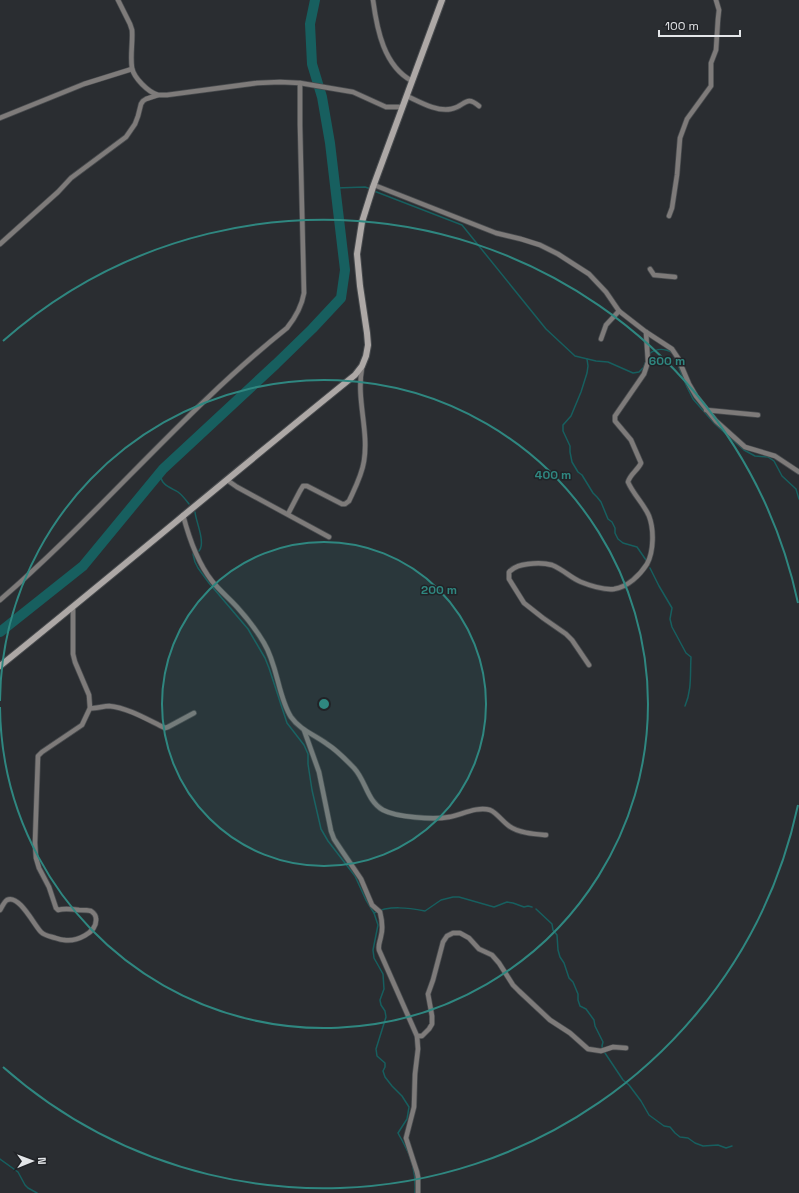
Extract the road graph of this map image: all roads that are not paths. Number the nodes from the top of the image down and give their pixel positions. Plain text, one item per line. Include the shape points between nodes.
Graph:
1 (118, 0) edge
2 (373, 0) edge
3 (442, 0) edge
4 (716, 0) edge
5 (132, 69) junction
6 (412, 81) junction
7 (303, 83) junction
8 (158, 95) junction
9 (407, 96) junction
10 (479, 106) dead end
11 (402, 108) junction
12 (0, 118) edge
13 (372, 188) junction
14 (669, 216) dead end
15 (0, 244) edge
16 (650, 269) dead end
17 (675, 277) dead end
18 (619, 311) junction
19 (646, 332) junction
20 (601, 339) dead end
21 (362, 366) junction
22 (706, 410) junction
23 (758, 415) dead end
24 (799, 472) edge
25 (227, 480) junction
26 (288, 514) junction
27 (183, 515) junction
28 (329, 537) dead end
29 (0, 600) edge
30 (73, 607) junction
31 (589, 664) dead end
32 (0, 666) edge
33 (90, 708) junction
34 (194, 713) dead end
35 (304, 730) junction
36 (546, 835) dead end
37 (0, 910) edge
38 (417, 1036) junction
39 (626, 1048) dead end
40 (418, 1193) edge

1 - 5 street via 132,30
2 - 6 street via 379,34 387,54 394,67
3 - 6 main road
4 - 14 street via 719,10 716,50 711,63 711,86 683,127
5 - 8 street via 146,88
5 - 12 street via 84,84
6 - 9 main road
7 - 8 street via 257,83
7 - 11 street via 353,92 386,107
7 - 29 street via 300,125 304,293 292,322 215,390 57,548
8 - 15 street via 143,101 135,124 126,137 71,178
9 - 10 street via 433,108 452,109 469,100
9 - 11 main road
11 - 13 main road
13 - 18 street via 496,233 540,245 589,274
13 - 21 main road via 362,222 357,254 368,345
16 - 17 street via 654,275
18 - 19 street
18 - 20 street via 606,325
19 - 22 street via 672,349 689,384
19 - 31 street via 648,362 644,374 621,406 615,421 631,440 641,463 628,482 649,516 652,536 649,560 642,572 629,583 614,589 599,588 580,582 564,570 539,563 524,564 514,567 509,572 510,579 524,603 566,634
21 - 25 main road via 355,375
21 - 26 street via 360,378 365,436 364,461 361,475 349,501 342,504 304,486
22 - 23 street
22 - 24 street via 744,447 775,456
25 - 26 street
25 - 27 main road
26 - 28 street
27 - 30 main road
27 - 35 street via 202,566 265,644 275,668 285,705 292,718
30 - 32 main road
30 - 33 street via 73,654 89,695
33 - 34 street via 119,708 165,728
33 - 37 street via 82,725 38,756 35,843 37,864 56,908 89,910 95,915 94,929 66,941 42,933 17,902 7,900
35 - 36 street via 341,755 359,774 375,804 389,813 441,818 484,809 495,813 516,829
35 - 38 street via 319,772 331,831 337,845 364,886 372,905 380,912 382,928 379,950
38 - 39 street via 422,1036 432,1024 428,994 443,942 446,936 460,933 479,949 492,955 513,985 550,1020 570,1032 588,1049 600,1051
38 - 40 street via 414,1107 406,1138 418,1177

